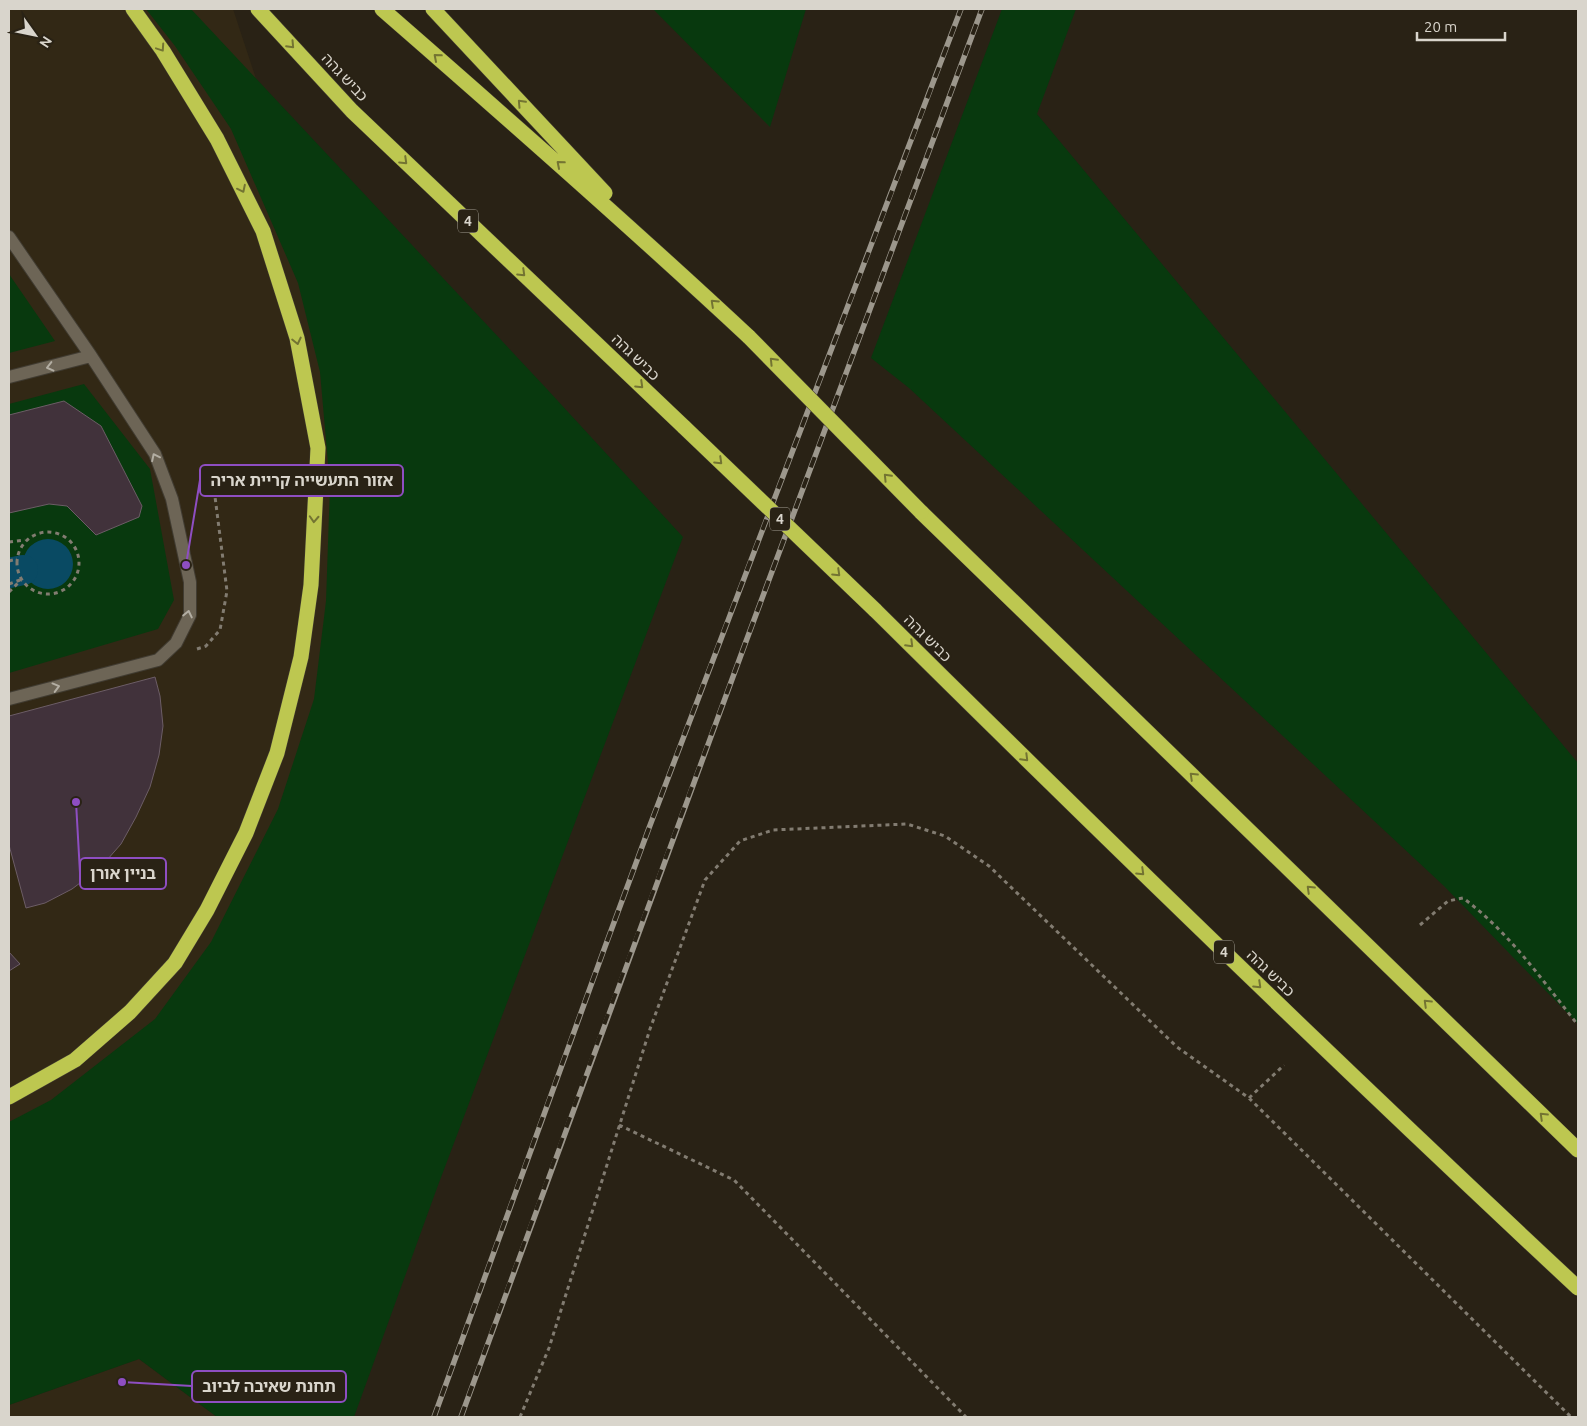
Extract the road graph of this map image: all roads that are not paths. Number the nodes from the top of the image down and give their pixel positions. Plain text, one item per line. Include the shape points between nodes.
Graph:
1 (133, 9) edge
2 (258, 9) edge
3 (382, 9) edge
4 (432, 9) edge
5 (9, 237) edge
6 (661, 255) junction
7 (91, 356) junction
8 (9, 377) edge
9 (9, 700) edge
10 (9, 1097) edge
11 (1578, 1150) edge
12 (1578, 1288) edge

1 -> 10 highway via 163,50 218,139 263,231 294,329 318,448 312,585 301,657 277,753 246,832 207,910 175,962 130,1012 75,1060
2 -> 12 highway, כביש גהה / 4, bridge via 352,111 875,610 1168,898
6 -> 3 highway
6 -> 4 highway
5 - 7 street
11 -> 6 highway, bridge via 921,512 749,337
7 -> 8 street
9 -> 7 street via 158,660 176,643 190,615 190,582 172,499 155,454

